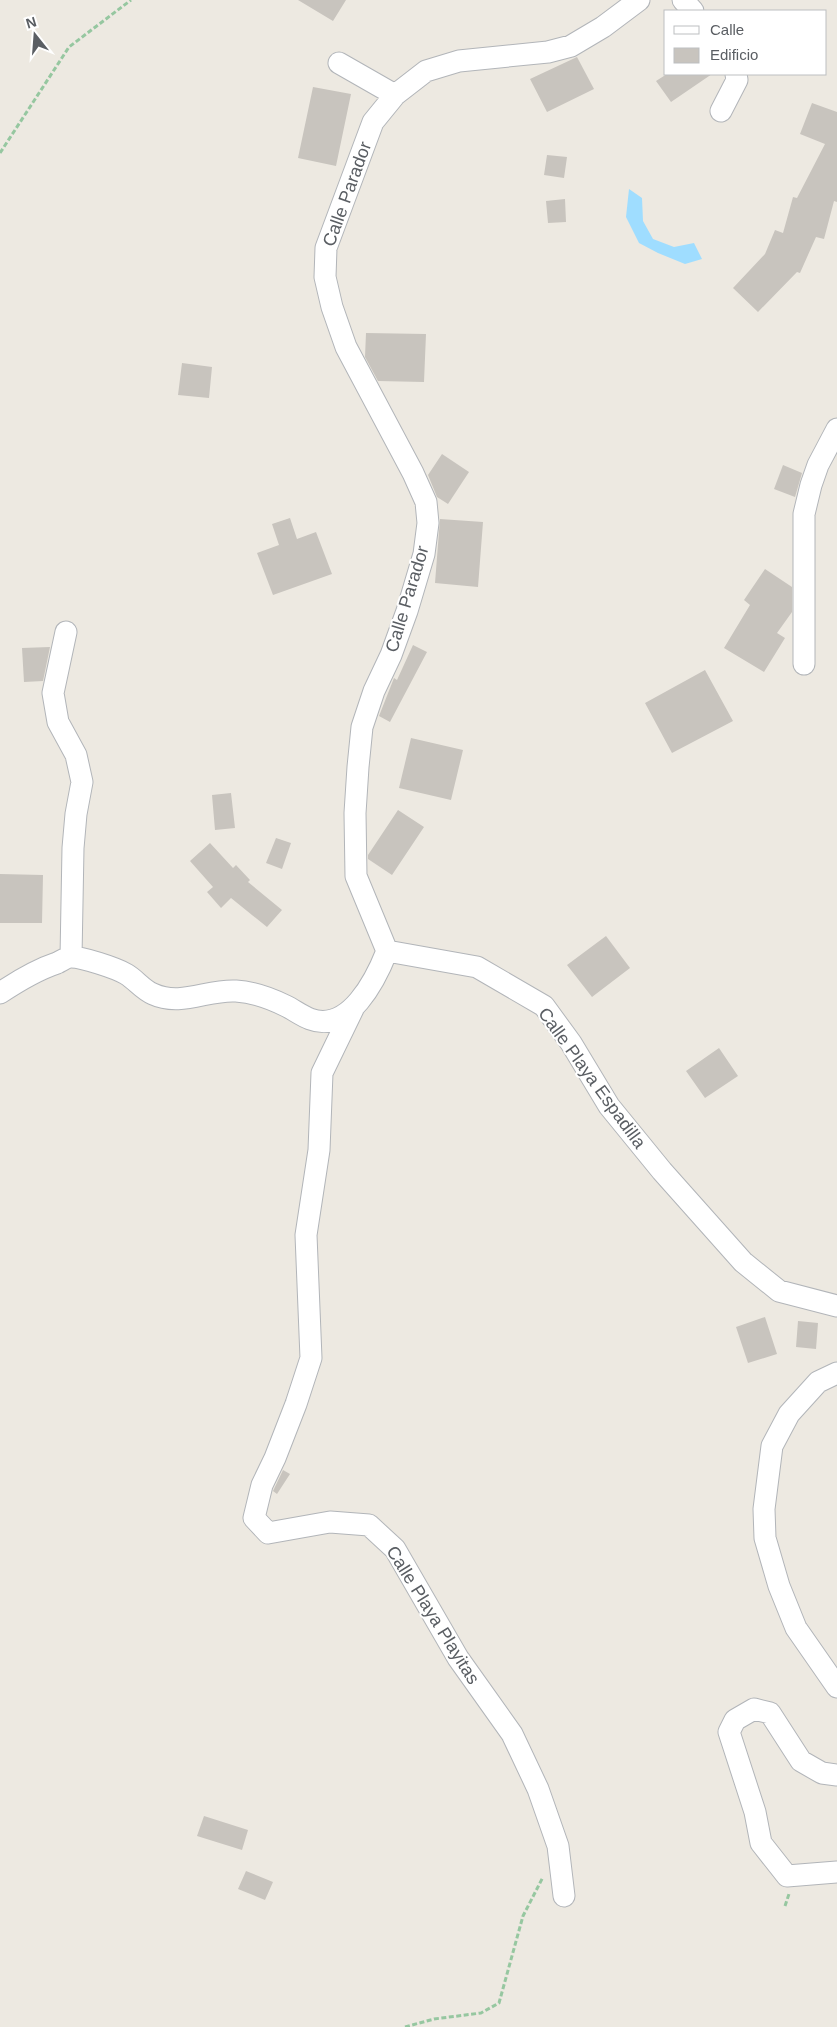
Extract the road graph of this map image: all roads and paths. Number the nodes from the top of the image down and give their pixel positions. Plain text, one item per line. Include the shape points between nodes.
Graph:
1 (131, 0) edge
2 (639, 0) edge
3 (683, 0) edge
4 (692, 10) edge
5 (339, 63) dead end
6 (736, 75) edge
7 (395, 96) junction
8 (721, 111) dead end
9 (0, 153) edge
10 (837, 429) edge
11 (66, 632) dead end
12 (804, 664) dead end
13 (387, 950) junction
14 (71, 957) junction
15 (0, 993) edge
16 (354, 1007) junction
17 (837, 1306) edge
18 (837, 1373) edge
19 (837, 1687) edge
20 (837, 1776) edge
21 (545, 1872) dead end
22 (837, 1872) edge
23 (564, 1896) dead end
24 (405, 2027) edge

1 - 9 path via 69,46
2 - 7 street, Calle Parador via 570,46 548,52 459,61 426,71
3 - 4 street
5 - 7 street
6 - 8 street via 737,80
7 - 13 street, Calle Parador via 373,122 326,248 325,277 346,346 426,502 428,523 424,554 407,611 362,727 358,767 356,876
10 - 12 street via 818,465 804,514
11 - 14 street via 53,693 58,722 76,755 82,782 73,848
13 - 16 street via 379,972
13 - 17 street, Calle Playa Espadilla via 477,968 544,1006 609,1106 743,1262 779,1291
14 - 15 street via 35,972
14 - 16 street via 105,965 124,973 152,994 172,999 237,991 272,1000 319,1021 330,1021
16 - 23 street, Calle Playa Playitas via 322,1073 320,1150 306,1235 311,1358 296,1404 262,1485 254,1518 268,1533 330,1522 369,1525 395,1549 458,1658 512,1734 538,1789 558,1846
18 - 19 street via 818,1382 789,1414 772,1446 764,1509 765,1538 796,1628
20 - 22 street via 822,1773 801,1761 770,1713 754,1709 734,1720 729,1732 756,1812 761,1843 787,1876
21 - 24 path via 523,1916 499,2003 481,2013 434,2019

